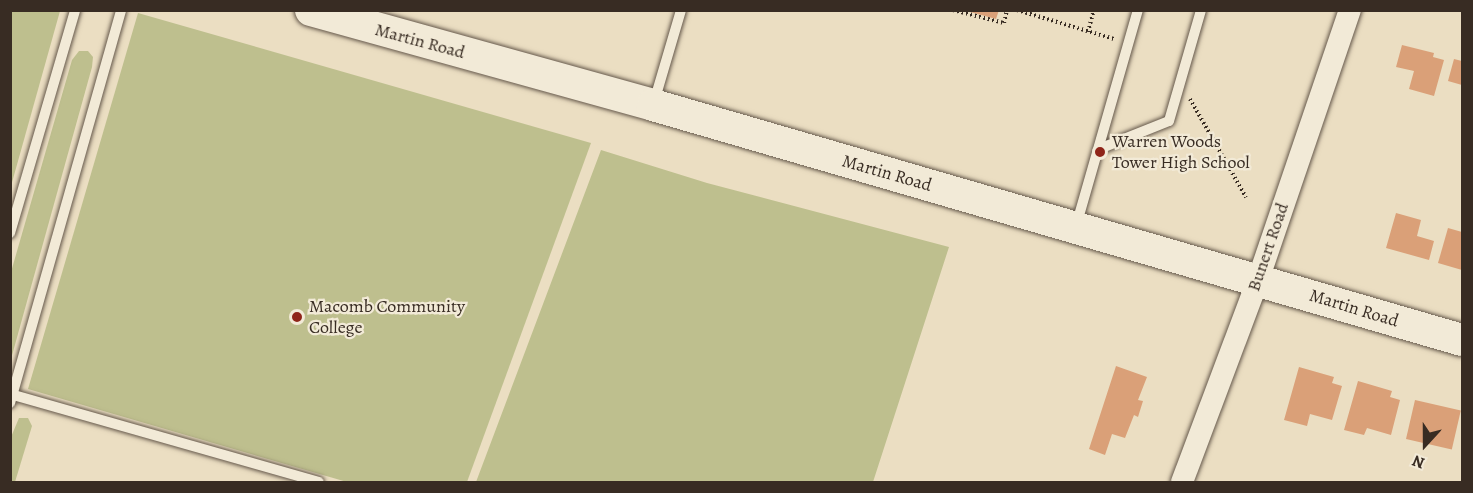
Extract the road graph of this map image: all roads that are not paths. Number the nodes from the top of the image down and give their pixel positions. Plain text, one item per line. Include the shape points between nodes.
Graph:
1 (75, 10) edge
2 (121, 10) edge
3 (311, 10) edge
4 (681, 10) edge
5 (1138, 10) edge
6 (1201, 10) edge
7 (1350, 10) edge
8 (653, 105) junction
9 (1099, 149) junction
10 (1076, 227) junction
11 (10, 233) edge
12 (1258, 280) junction
13 (1462, 340) edge
14 (11, 397) edge
15 (319, 483) edge
16 (1182, 483) edge

1 - 11 lane
2 - 14 lane
3 - 8 street, Martin Road
4 - 8 lane
5 - 9 lane
6 - 9 lane via 1169,121
7 - 12 street, Bunert Road
8 - 10 street, Martin Road
9 - 10 lane
10 - 12 street, Martin Road
12 - 13 street, Martin Road
12 - 16 street, Bunert Road
14 - 15 lane

